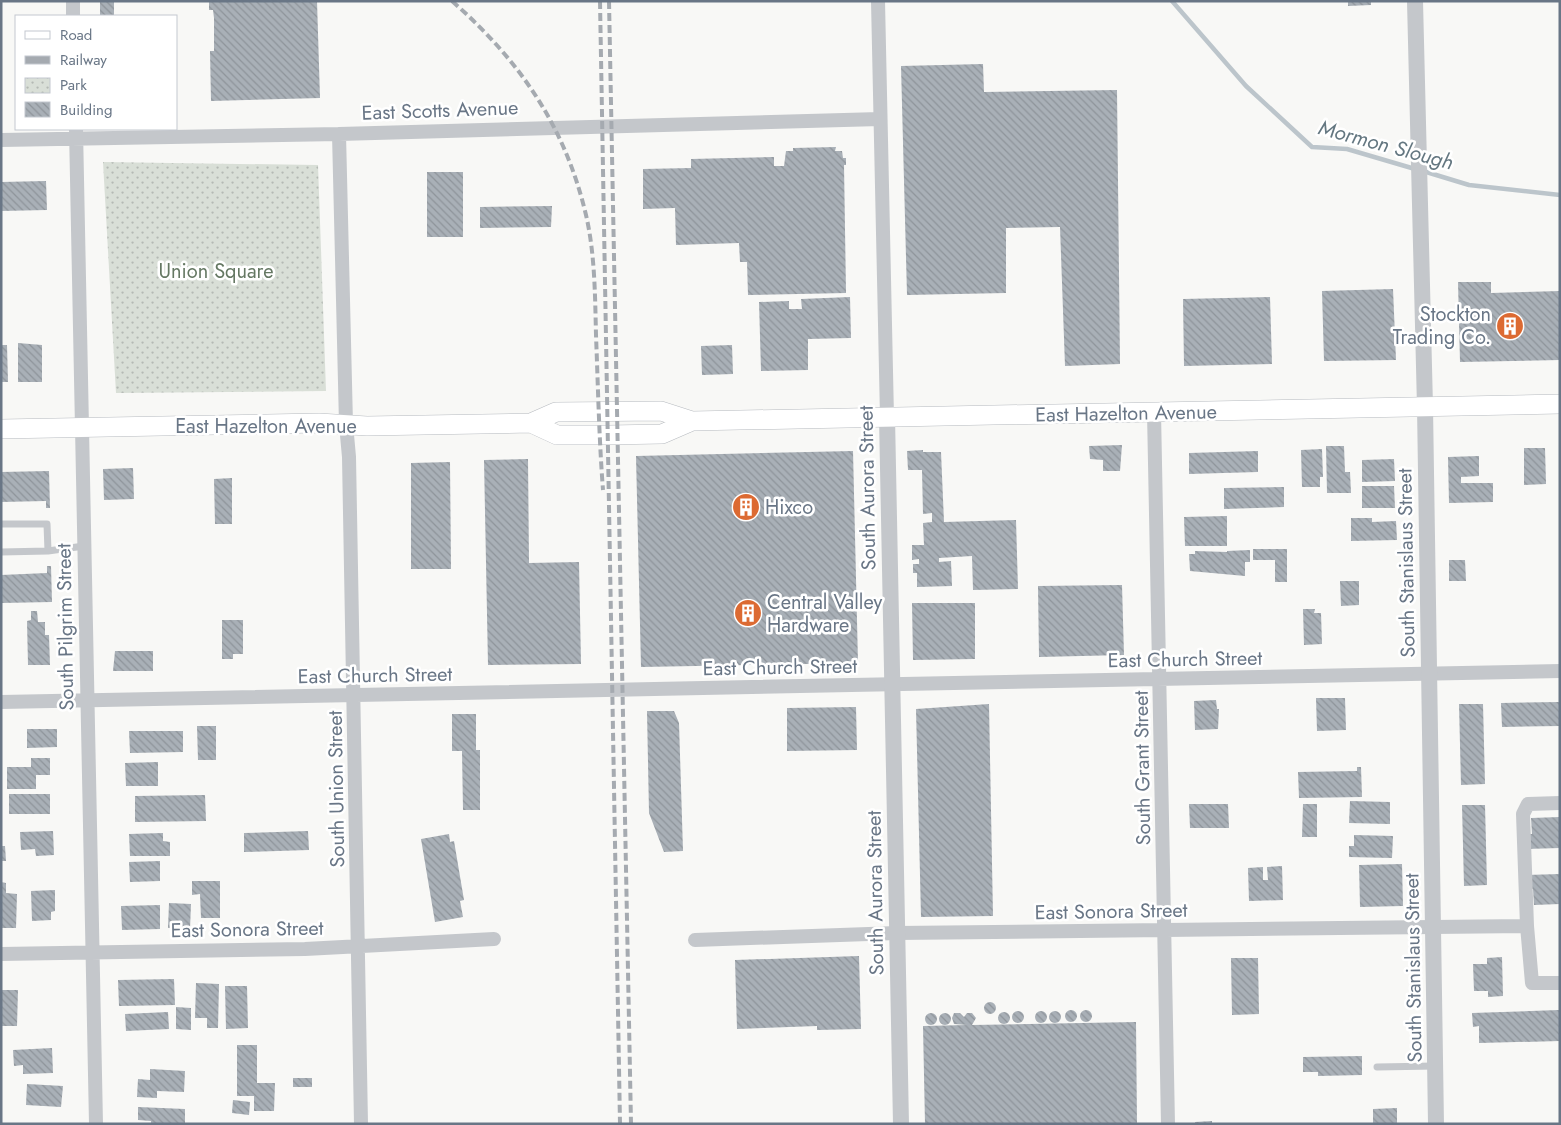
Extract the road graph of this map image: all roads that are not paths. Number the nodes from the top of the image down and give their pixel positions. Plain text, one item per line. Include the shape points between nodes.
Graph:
1 (73, 1) edge
2 (878, 1) edge
3 (1415, 1) edge
4 (73, 15) edge
5 (880, 119) junction
6 (76, 134) edge
7 (339, 134) junction
8 (1, 140) edge
9 (1560, 404) edge
10 (1425, 406) junction
11 (1154, 412) junction
12 (887, 417) junction
13 (346, 424) junction
14 (81, 428) junction
15 (1, 429) edge
16 (1, 524) edge
17 (84, 546) junction
18 (48, 551) junction
19 (1, 552) edge
20 (1560, 671) edge
21 (1430, 673) junction
22 (1160, 680) junction
23 (892, 685) junction
24 (354, 696) junction
25 (86, 701) junction
26 (1, 702) edge
27 (1560, 803) edge
28 (1527, 926) junction
29 (1433, 927) junction
30 (1166, 931) junction
31 (898, 933) junction
32 (494, 940) dead end
33 (695, 940) dead end
34 (359, 947) junction
35 (92, 952) junction
36 (1, 954) edge
37 (1560, 983) edge
38 (1435, 1066) junction
39 (1377, 1067) dead end
40 (96, 1124) edge
41 (361, 1124) edge
42 (902, 1124) edge
43 (1168, 1124) edge
44 (1436, 1124) edge

1 - 4 street
2 - 5 street, South Aurora Street
3 - 10 street, South Stanislaus Street
5 - 7 street, East Scotts Avenue
5 - 12 street, South Aurora Street
6 - 7 street, East Scotts Avenue
6 - 8 street, East Scotts Avenue
6 - 14 street, South Pilgrim Street
7 - 13 street, South Union Street
9 - 10 main road, East Hazelton Avenue
10 - 11 main road, East Hazelton Avenue
10 - 21 street, South Stanislaus Street
11 - 12 main road, East Hazelton Avenue
11 - 22 street, South Grant Street
12 - 13 main road, East Hazelton Avenue via 692,421 662,434 557,436 531,423
12 - 23 street, South Aurora Street
13 - 14 main road, East Hazelton Avenue
13 - 24 street, South Union Street
14 - 15 main road, East Hazelton Avenue
14 - 17 street, South Pilgrim Street
16 - 18 lane via 47,524
17 - 18 lane
17 - 25 street, South Pilgrim Street
18 - 19 lane
20 - 21 street, East Church Street
21 - 22 street, East Church Street
21 - 29 street, South Stanislaus Street
22 - 23 street, East Church Street
22 - 30 street, South Grant Street
23 - 24 street, East Church Street
23 - 31 street, South Aurora Street
24 - 25 street, East Church Street
24 - 34 street, South Union Street
25 - 26 street, East Church Street
25 - 35 street, South Pilgrim Street
27 - 28 street via 1528,804 1523,814
28 - 29 street, East Sonora Street
28 - 37 street via 1532,983
29 - 30 street, East Sonora Street
29 - 38 street, South Stanislaus Street
30 - 31 street, East Sonora Street
30 - 43 street, South Grant Street
31 - 33 street, East Sonora Street
31 - 42 street, South Aurora Street
32 - 34 street, East Sonora Street
34 - 35 street, East Sonora Street
34 - 41 street, South Union Street
35 - 36 street, East Sonora Street
35 - 40 street, South Pilgrim Street
38 - 39 lane
38 - 44 street, South Stanislaus Street

